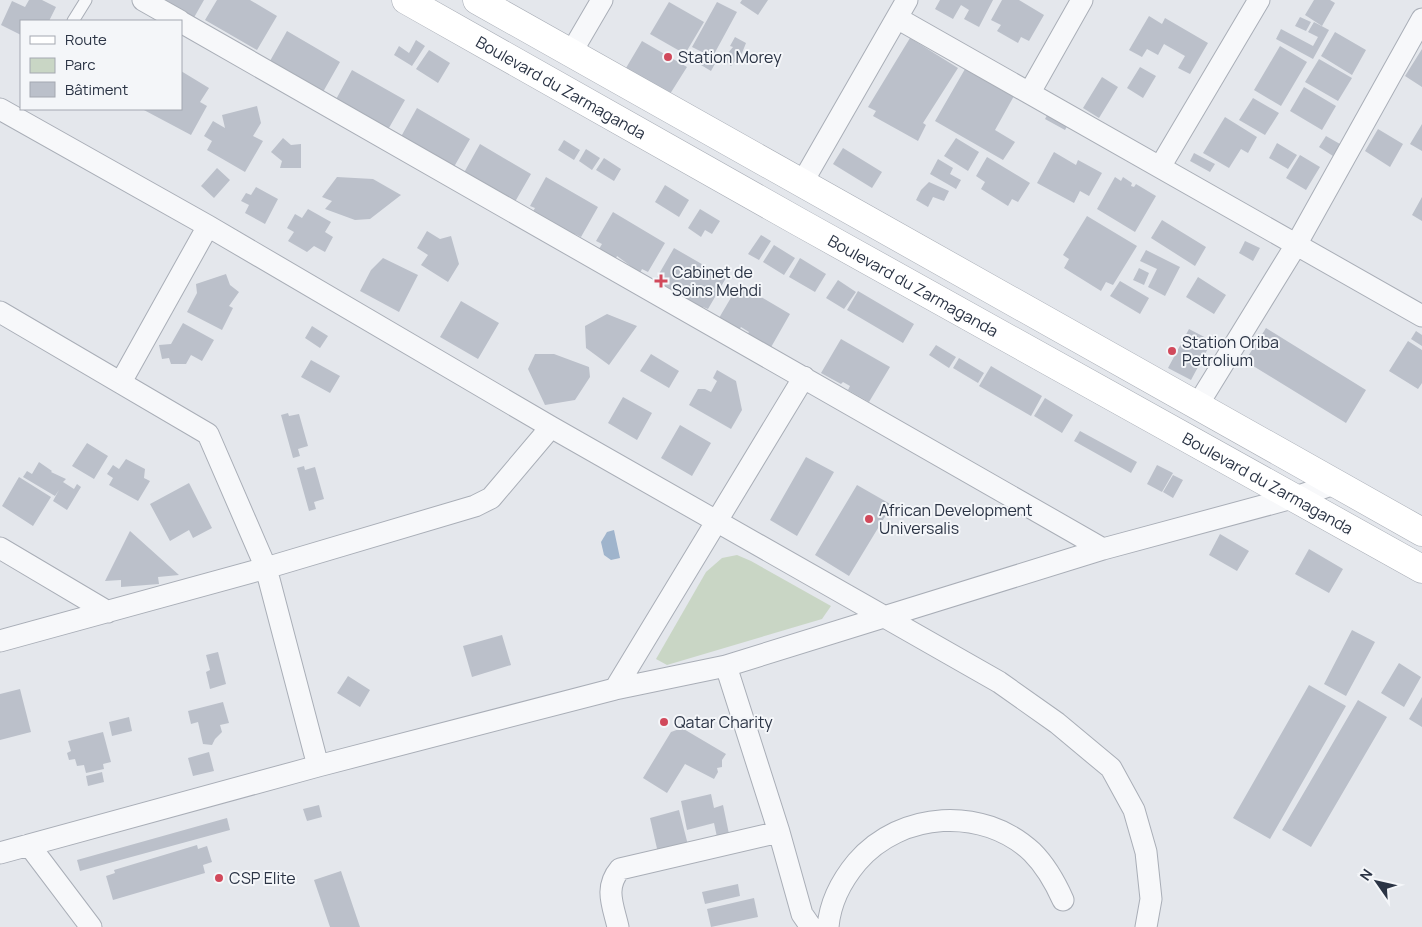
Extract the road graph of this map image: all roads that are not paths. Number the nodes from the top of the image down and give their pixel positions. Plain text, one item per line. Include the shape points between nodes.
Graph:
1 (86, 0) edge
2 (143, 0) edge
3 (406, 0) edge
4 (477, 0) edge
5 (602, 0) edge
6 (1082, 0) edge
7 (1258, 0) edge
8 (902, 9) edge
9 (1422, 19) edge
10 (74, 20) edge
11 (178, 20) edge
12 (182, 23) edge
13 (571, 53) junction
14 (1030, 92) junction
15 (12, 110) edge
16 (1160, 167) junction
17 (802, 183) junction
18 (208, 226) junction
19 (1296, 245) junction
20 (0, 312) edge
21 (1422, 316) edge
22 (804, 377) junction
23 (121, 382) junction
24 (1197, 406) junction
25 (551, 427) junction
26 (1334, 484) junction
27 (1296, 497) junction
28 (718, 522) junction
29 (1422, 532) edge
30 (0, 548) edge
31 (1103, 549) junction
32 (266, 568) junction
33 (1422, 569) edge
34 (108, 612) junction
35 (888, 617) junction
36 (0, 641) edge
37 (726, 666) junction
38 (615, 689) junction
39 (318, 766) junction
40 (779, 832) junction
41 (29, 845) junction
42 (0, 853) edge
43 (1063, 900) dead end
44 (91, 927) edge
45 (618, 927) edge
46 (811, 927) edge
47 (828, 927) edge
48 (1146, 927) edge

1 - 10 lane
2 - 11 street
3 - 27 main road, Boulevard du Zarmaganda
4 - 13 main road, Boulevard du Zarmaganda
5 - 13 street
6 - 14 street
7 - 16 street
8 - 14 street
8 - 17 street
9 - 19 street
12 - 22 street
13 - 17 main road, Boulevard du Zarmaganda
14 - 16 street
15 - 18 street
16 - 19 street
17 - 24 main road, Boulevard du Zarmaganda
18 - 23 street
18 - 25 street
19 - 21 street
19 - 24 street
20 - 23 street
22 - 28 street
22 - 31 street
23 - 32 street via 208,434
24 - 26 main road, Boulevard du Zarmaganda
25 - 28 street
25 - 32 street via 491,498 475,506
26 - 27 street
26 - 29 main road, Boulevard du Zarmaganda
27 - 31 street
27 - 33 main road, Boulevard du Zarmaganda
28 - 35 street
28 - 38 street
30 - 34 street
31 - 35 street
32 - 34 street
32 - 39 street
34 - 36 street
35 - 37 street
35 - 48 street via 999,682 1057,723 1111,768 1134,810 1146,852 1151,899
37 - 38 street
37 - 40 street
38 - 39 street
39 - 41 street
40 - 45 street via 620,869 610,886
40 - 46 street via 802,914
41 - 42 street
41 - 44 street
43 - 47 street via 1044,866 1015,839 980,824 944,820 926,822 900,831 862,857 840,887

